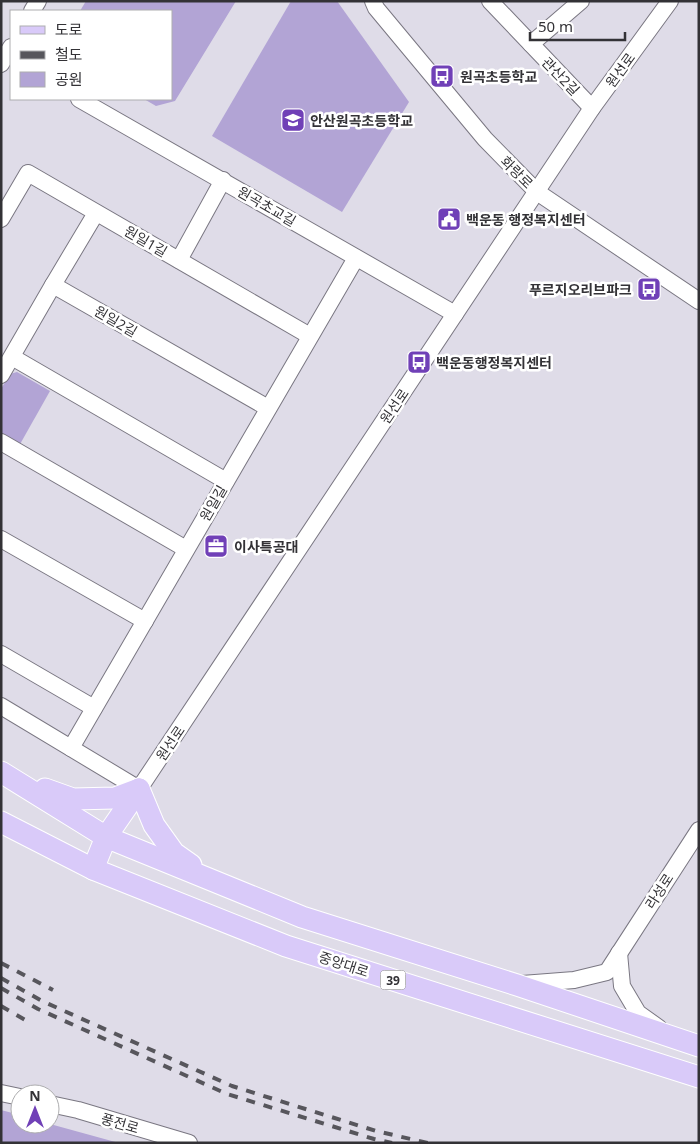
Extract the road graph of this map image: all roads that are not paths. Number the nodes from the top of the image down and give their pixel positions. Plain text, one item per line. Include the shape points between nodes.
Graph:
1 (373, 1) edge
2 (490, 1) edge
3 (581, 1) edge
4 (670, 1) edge
5 (531, 44) junction
6 (82, 100) edge
7 (592, 108) junction
8 (223, 180) junction
9 (537, 192) junction
10 (96, 213) junction
11 (1, 219) edge
12 (356, 258) junction
13 (179, 260) junction
14 (53, 285) junction
15 (699, 301) edge
16 (455, 314) junction
17 (310, 336) junction
18 (12, 357) junction
19 (1, 375) edge
20 (268, 408) junction
21 (1, 442) edge
22 (226, 481) junction
23 (1, 539) edge
24 (186, 549) junction
25 (145, 621) junction
26 (1, 654) edge
27 (1, 706) edge
28 (94, 708) junction
29 (71, 748) junction
30 (8, 776) edge
31 (139, 789) junction
32 (1, 822) edge
33 (699, 830) edge
34 (106, 837) junction
35 (93, 869) junction
36 (210, 879) junction
37 (619, 953) junction
38 (517, 985) junction
39 (670, 1036) junction
40 (699, 1046) edge
41 (699, 1078) edge
42 (60, 1106) edge
43 (189, 1143) edge

1 - 9 street, 화랑로 via 484,139
2 - 5 street, 관산2길
3 - 5 street, 관산2길
4 - 7 street, 원선로
5 - 7 street, 관산2길
6 - 8 street, 원곡초교길
7 - 9 street, 원선로
8 - 12 street, 원곡초교길
8 - 13 street
9 - 15 street, 화랑로
9 - 16 street, 원선로
10 - 11 street, 원일1길 via 28,173
10 - 13 street, 원일1길
10 - 14 street
12 - 16 street, 원곡초교길
12 - 17 street, 원일길
13 - 17 street, 원일1길
14 - 18 street
14 - 20 street, 원일2길
16 - 31 street, 원선로
17 - 20 street, 원일길
18 - 19 street
18 - 22 street
20 - 22 street, 원일길
21 - 24 street
22 - 24 street, 원일길
23 - 25 street
24 - 25 street, 원일길
25 - 28 street, 원일길
26 - 28 street
27 - 29 street
28 - 29 street, 원일길
29 - 31 street
30 - 31 main road via 74,799 115,798
30 - 34 main road, 39
31 - 34 main road
31 - 36 main road via 154,825 174,853
32 - 35 main road, 중앙대로 / 39
33 - 37 street, 라성로
34 - 35 main road
34 - 36 main road, 39
35 - 41 main road, 중앙대로 / 39 via 286,946
36 - 38 main road, 39 via 302,916
37 - 38 street, 라성로 via 607,972 574,980
37 - 39 street via 622,986 638,1013
38 - 39 main road, 39
39 - 40 main road, 39
42 - 43 street, 풍전로

